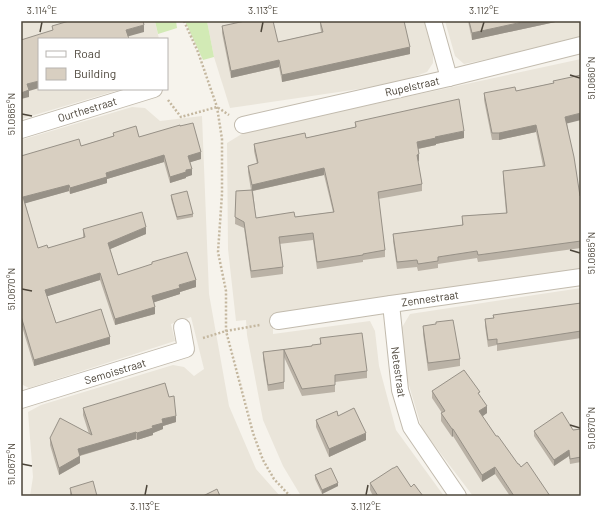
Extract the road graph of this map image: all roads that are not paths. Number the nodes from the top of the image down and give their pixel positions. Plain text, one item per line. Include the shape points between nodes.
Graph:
1 (433, 21) edge
2 (581, 44) edge
3 (449, 78) junction
4 (159, 92) edge
5 (243, 124) road end
6 (21, 130) edge
7 (581, 277) edge
8 (391, 304) junction
9 (278, 321) road end
10 (182, 327) dead end
11 (21, 400) edge
12 (458, 496) edge

1 - 3 street
2 - 3 street, Rupelstraat
3 - 5 street, Rupelstraat
4 - 6 street, Ourthestraat
7 - 8 street, Zennestraat
8 - 9 street, Zennestraat
8 - 12 street, Netestraat via 400,390 411,428
10 - 11 street, Semoisstraat via 186,349

